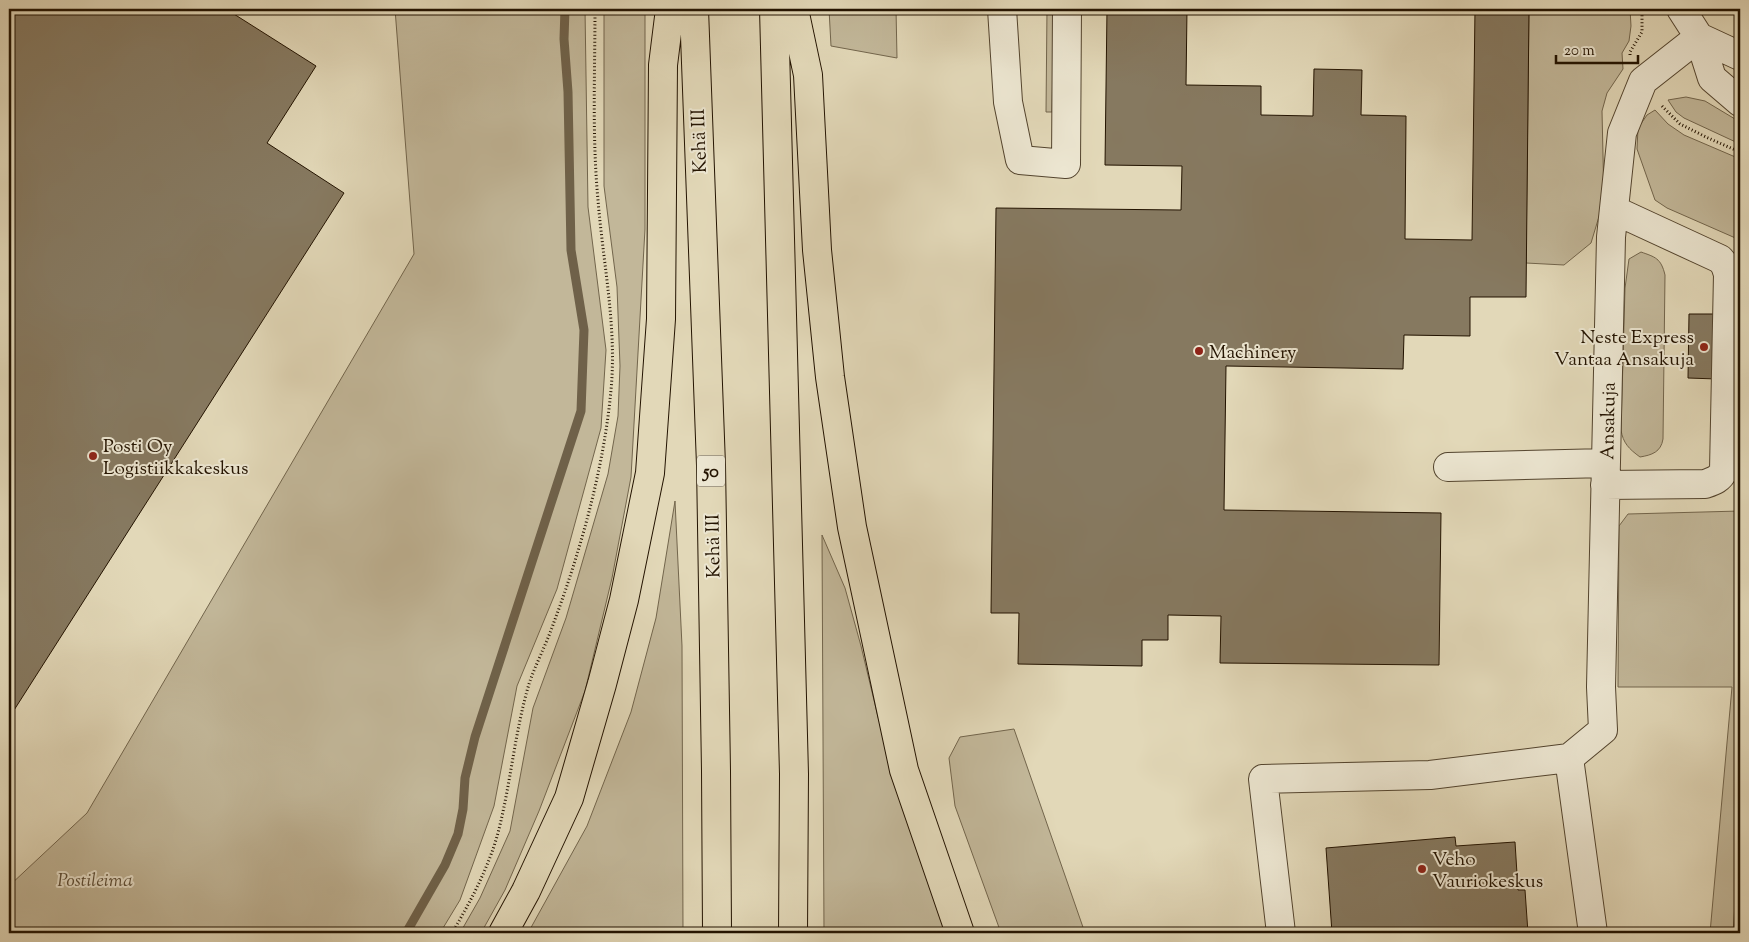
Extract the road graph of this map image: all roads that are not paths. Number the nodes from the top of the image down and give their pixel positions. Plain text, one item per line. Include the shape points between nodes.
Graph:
1 (670, 9) edge
2 (694, 9) edge
3 (774, 9) edge
4 (794, 9) edge
5 (1002, 9) edge
6 (1068, 9) edge
7 (1681, 9) edge
8 (1699, 37) junction
9 (1740, 56) edge
10 (1740, 102) edge
11 (1614, 210) junction
12 (1448, 466) dead end
13 (1606, 474) junction
14 (1569, 758) junction
15 (503, 933) edge
16 (717, 933) edge
17 (793, 933) edge
18 (960, 933) edge
19 (1281, 933) edge
20 (1593, 933) edge

1 - 15 highway via 663,65 661,319 650,473 624,600 569,798 526,892
2 - 16 highway, Kehä III / 50 via 711,465
3 - 17 highway via 793,754
4 - 18 highway via 808,75 817,250 830,377 852,527 904,770
5 - 6 street via 1008,102 1020,160 1066,164
7 - 8 street
8 - 9 street
8 - 10 street via 1712,78
8 - 11 street, Ansakuja via 1644,81 1622,133
11 - 13 street, Ansakuja
11 - 13 street via 1720,259 1725,265 1728,274 1724,470 1721,476 1705,484
12 - 13 street
13 - 14 street, Ansakuja via 1602,730
14 - 19 street via 1430,775 1263,779
14 - 20 street

